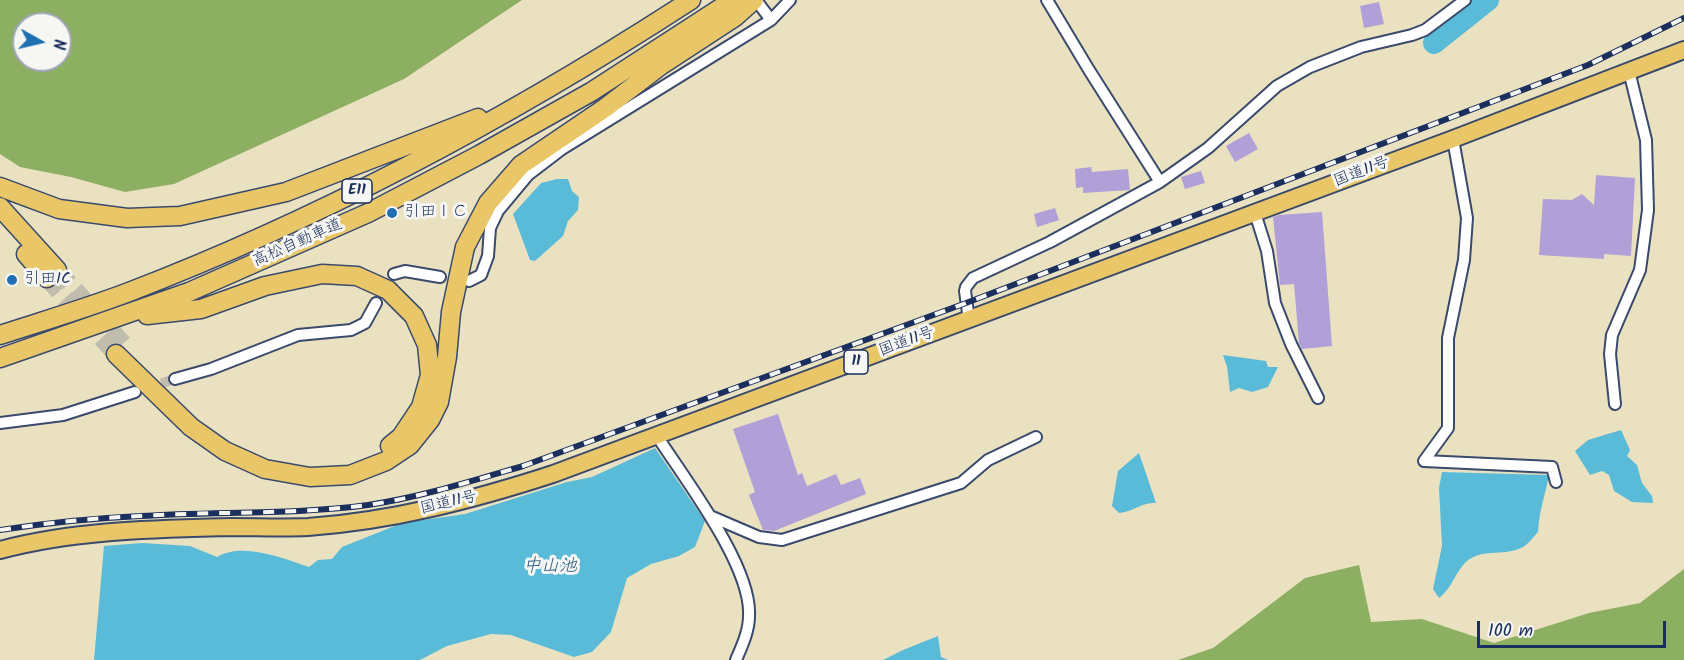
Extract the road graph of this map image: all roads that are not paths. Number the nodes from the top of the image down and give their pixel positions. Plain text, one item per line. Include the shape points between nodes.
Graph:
1 (692, 0) edge
2 (733, 0) edge
3 (755, 0) edge
4 (790, 0) edge
5 (1047, 0) edge
6 (1465, 0) edge
7 (771, 20) junction
8 (1684, 50) edge
9 (1629, 71) junction
10 (538, 96) junction
11 (1453, 139) junction
12 (1160, 182) junction
13 (0, 187) edge
14 (0, 207) edge
15 (1255, 213) junction
16 (0, 225) edge
17 (394, 274) dead end
18 (440, 277) dead end
19 (469, 280) dead end
20 (376, 303) dead end
21 (112, 319) junction
22 (969, 320) junction
23 (0, 335) edge
24 (0, 358) edge
25 (175, 380) tunnel mouth
26 (135, 392) tunnel mouth
27 (1318, 398) dead end
28 (1615, 404) dead end
29 (0, 423) edge
30 (657, 436) junction
31 (1036, 437) dead end
32 (1556, 482) dead end
33 (710, 516) junction
34 (0, 550) edge
35 (736, 660) edge

1 - 10 highway, 高松自動車道 / E11
2 - 21 highway, 高松自動車道 / E11 via 591,92 368,213 189,292
3 - 7 street
3 - 21 highway via 522,165 488,203 465,247 451,312 439,402 410,445 387,461 350,475 310,477 265,469 225,451 191,427 121,351 197,417 232,441 270,459 311,466 349,464 381,452 401,437 421,407 430,375 427,345 414,316 388,290 357,276 322,274 265,286 201,309
4 - 7 street
5 - 12 street
6 - 12 street via 1425,30 1336,55 1277,86 1208,148
7 - 19 street via 562,149 528,175 498,211 490,228 488,256 481,275
8 - 9 highway, 国道11号 / 11
9 - 11 highway, 国道11号 / 11
9 - 28 street via 1646,140 1648,210 1640,270 1612,335
10 - 13 highway via 286,192 180,216 127,218 59,209
10 - 23 highway, 高松自動車道 / E11 via 302,219 128,292
11 - 15 highway, 国道11号 / 11
11 - 32 street via 1467,218 1464,260 1448,338 1448,428 1424,461 1552,467
12 - 22 street via 1050,242 973,278 965,291
14 - 16 highway via 52,274
15 - 22 highway, 国道11号 / 11
15 - 27 street via 1267,251 1275,303
17 - 18 street via 405,271
20 - 25 street via 365,323 351,330 298,335
21 - 24 highway, 高松自動車道 / E11
22 - 30 highway, 国道11号 / 11
26 - 29 street via 63,415
30 - 33 street
30 - 34 highway, 国道11号 / 11 via 501,491 378,519 308,527 155,529 77,535
31 - 33 street via 987,460 961,483 782,540 759,537
33 - 35 street via 746,592 749,615

